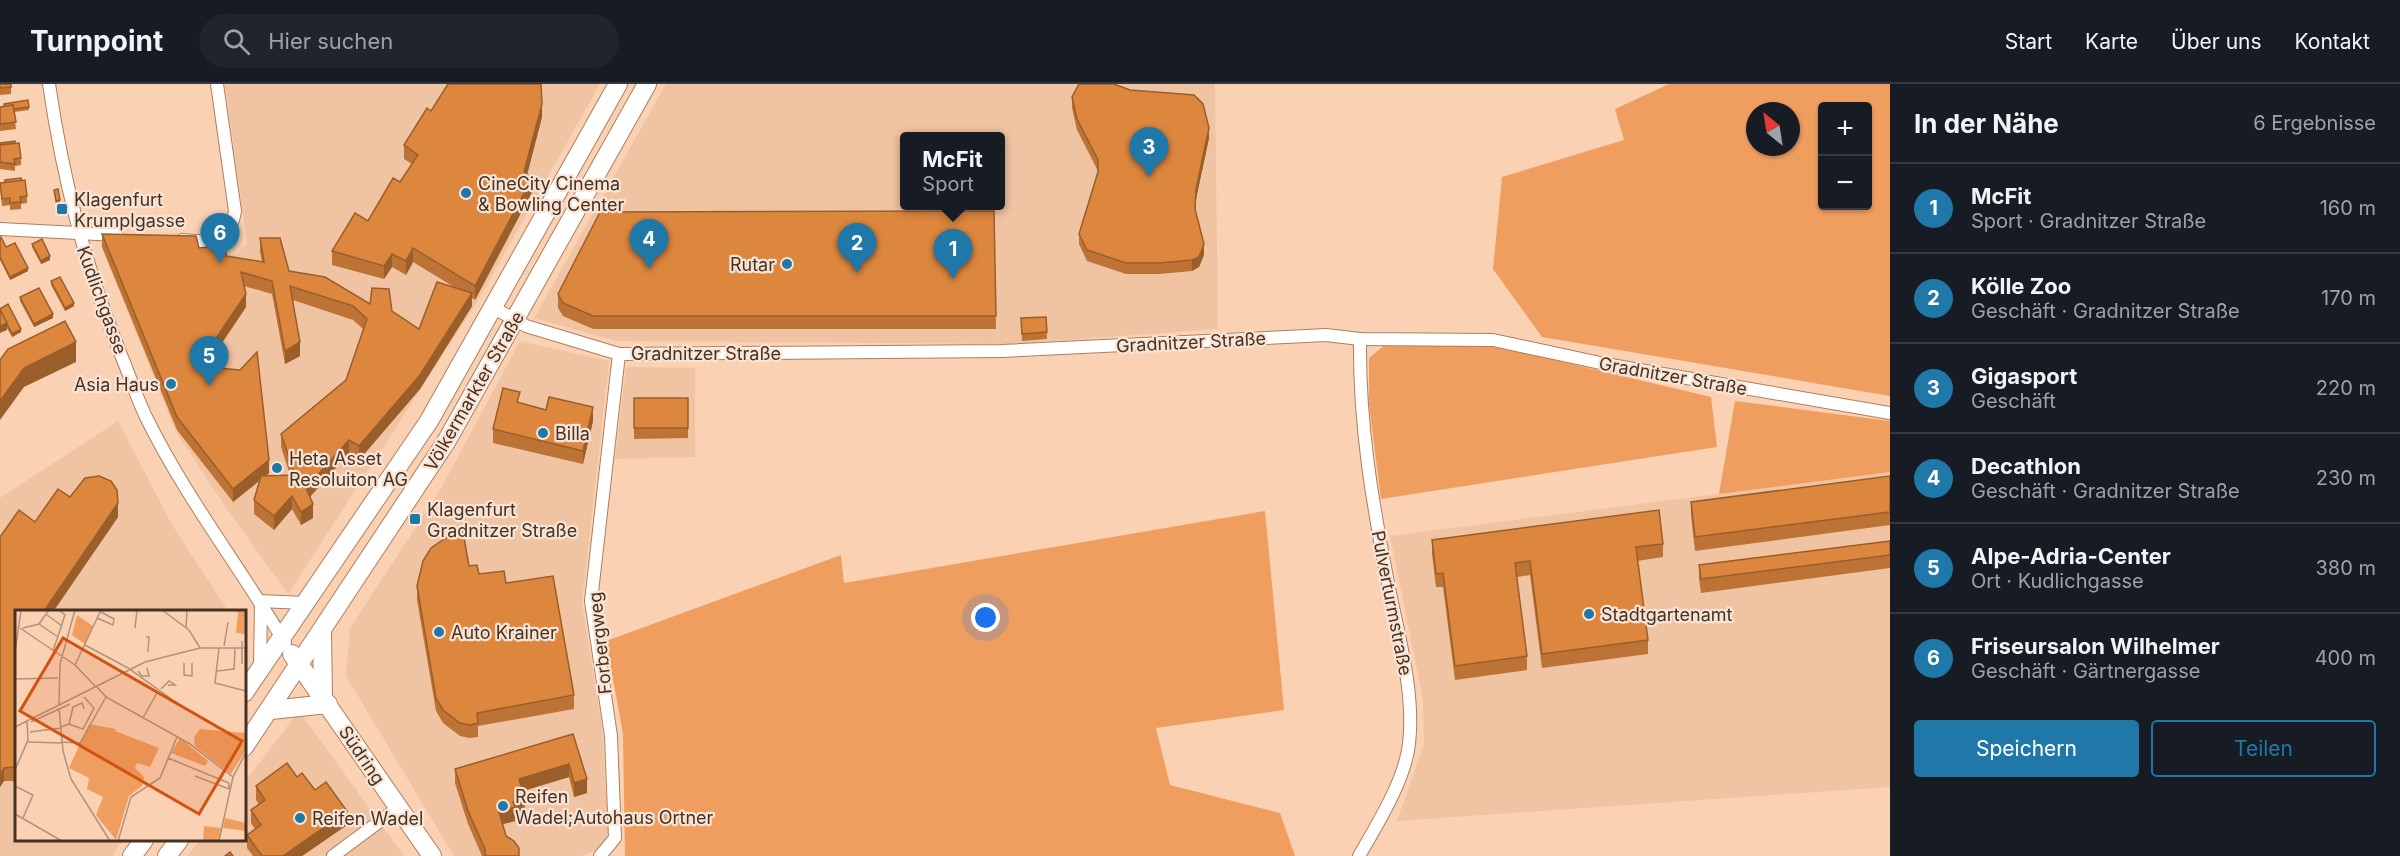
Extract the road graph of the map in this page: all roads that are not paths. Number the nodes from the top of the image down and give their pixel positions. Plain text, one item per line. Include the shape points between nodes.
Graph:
1 (49, 84) edge
2 (217, 84) edge
3 (618, 84) edge
4 (647, 84) edge
5 (0, 229) edge
6 (78, 232) junction
7 (128, 236) edge
8 (173, 240) edge
9 (494, 309) junction
10 (516, 321) junction
11 (1360, 339) junction
12 (618, 354) junction
13 (1890, 413) edge
14 (260, 603) junction
15 (306, 603) junction
16 (322, 630) junction
17 (292, 654) junction
18 (260, 672) junction
19 (246, 690) edge
20 (325, 701) junction
21 (271, 710) junction
22 (246, 744) edge
23 (399, 807) junction
24 (143, 841) edge
25 (178, 841) edge
26 (132, 856) edge
27 (167, 856) edge
28 (333, 856) edge
29 (432, 856) edge
30 (600, 856) edge
31 (1359, 856) edge

1 - 6 street, Kudlichgasse via 57,141
2 - 8 street via 235,211 233,225 223,236 207,242
3 - 9 main road, Völkermarkter Straße
4 - 10 main road, Völkermarkter Straße
5 - 6 street
6 - 7 street
6 - 14 street, Kudlichgasse via 146,418 201,516
9 - 10 street, Gradnitzer Straße
9 - 15 main road, Völkermarkter Straße via 429,421
10 - 12 street, Gradnitzer Straße
10 - 16 main road, Völkermarkter Straße via 446,442
11 - 12 street, Gradnitzer Straße via 1326,335 1003,351
11 - 13 street, Gradnitzer Straße via 1493,340 1616,366
11 - 31 street, Pulverturmstraße via 1359,397 1371,498 1411,704 1409,747 1390,801
12 - 30 street, Forbergweg via 591,601 611,736 615,838
14 - 15 street
14 - 17 street, Kudlichgasse
14 - 18 street
15 - 18 main road, Völkermarkter Straße
16 - 17 main road
16 - 20 main road
16 - 21 main road, Völkermarkter Straße
17 - 18 main road
17 - 20 main road, Südring
18 - 19 main road, Völkermarkter Straße
20 - 21 main road
20 - 23 main road, Südring
21 - 22 main road, Völkermarkter Straße
23 - 28 street
23 - 29 main road, Südring
24 - 26 main road
25 - 27 main road

